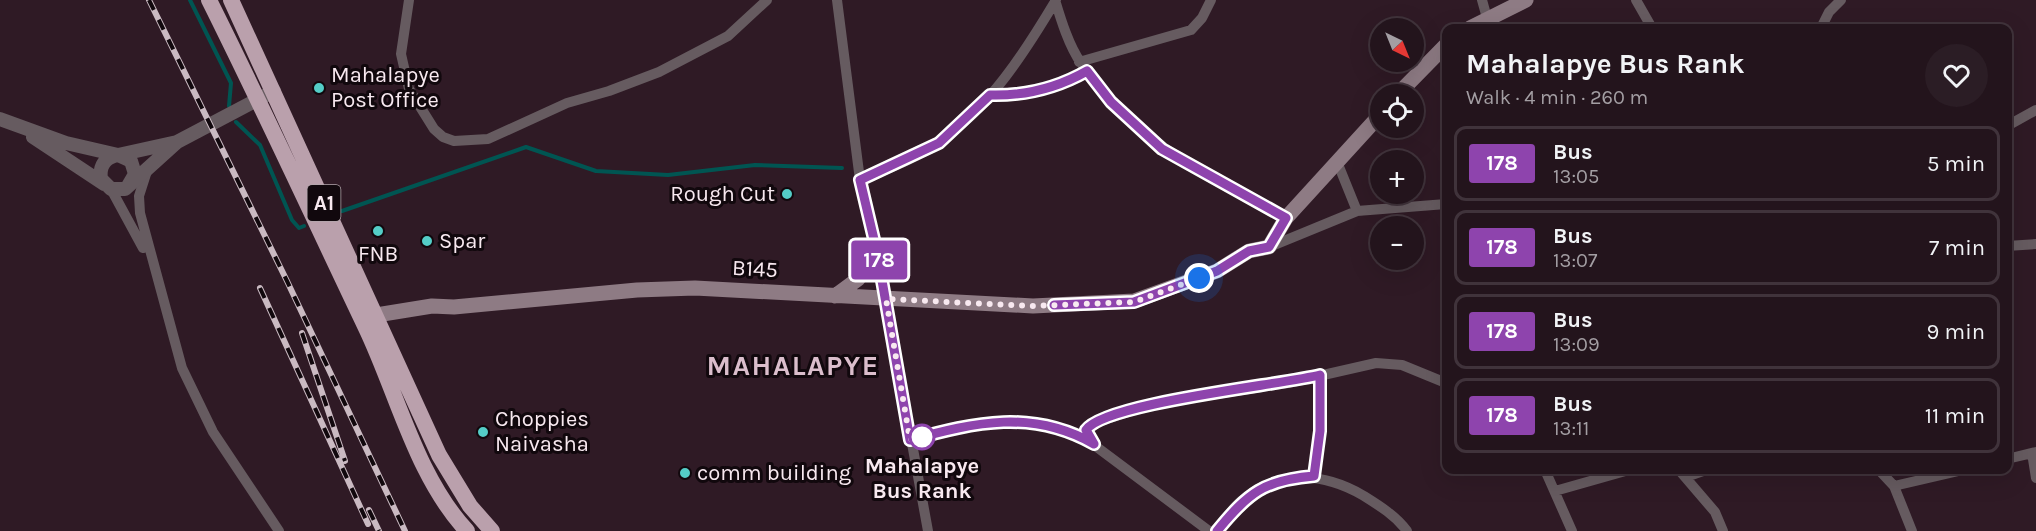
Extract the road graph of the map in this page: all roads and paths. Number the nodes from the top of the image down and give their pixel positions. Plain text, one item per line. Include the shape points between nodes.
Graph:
1 (209, 0) edge
2 (231, 0) edge
3 (409, 0) edge
4 (767, 0) edge
5 (837, 0) edge
6 (1055, 0) edge
7 (1211, 0) edge
8 (1482, 0) edge
9 (1526, 0) edge
10 (1636, 0) edge
11 (1841, 0) edge
12 (1487, 18) junction
13 (1477, 24) edge
14 (1650, 24) edge
15 (1823, 24) edge
16 (1442, 49) edge
17 (1079, 62) junction
18 (1087, 71) junction
19 (1408, 84) edge
20 (274, 92) junction
21 (990, 95) junction
22 (259, 99) junction
23 (2035, 112) edge
24 (0, 120) edge
25 (2012, 124) edge
26 (1370, 127) edge
27 (177, 142) junction
28 (118, 155) junction
29 (1338, 164) junction
30 (147, 171) junction
31 (860, 180) junction
32 (107, 186) junction
33 (128, 186) junction
34 (1442, 204) edge
35 (1357, 211) junction
36 (1286, 218) junction
37 (2036, 244) edge
38 (2012, 246) edge
39 (1269, 247) junction
40 (877, 252) junction
41 (158, 282) junction
42 (835, 296) junction
43 (886, 299) junction
44 (370, 321) junction
45 (1320, 375) junction
46 (1442, 381) edge
47 (910, 440) junction
48 (1094, 444) junction
49 (2034, 453) edge
50 (2012, 458) edge
51 (1547, 474) edge
52 (1615, 474) edge
53 (1684, 474) edge
54 (1883, 474) edge
55 (1945, 474) edge
56 (1314, 476) junction
57 (2036, 478) edge
58 (1894, 486) junction
59 (1555, 491) junction
60 (279, 531) edge
61 (467, 531) edge
62 (492, 531) edge
63 (928, 531) edge
64 (1209, 531) edge
65 (1217, 531) edge
66 (1407, 531) edge
67 (1572, 531) edge
68 (1723, 531) edge
69 (1912, 531) edge

1 - 22 highway, A1
2 - 20 highway, A1
3 - 4 street via 401,54 410,90 434,129 454,141 488,139 567,103 659,72 728,36
5 - 31 street
6 - 17 street
6 - 21 street via 1022,55
7 - 17 street via 1191,30
8 - 12 street
9 - 12 main road
10 - 14 street
11 - 15 street
12 - 13 main road
16 - 19 main road
17 - 18 street
18 - 21 street via 1070,81 1019,96
18 - 36 street via 1111,102 1162,149
20 - 22 street
20 - 44 highway, A1
21 - 31 street via 939,143
22 - 27 street
22 - 44 highway, A1
23 - 25 street
24 - 28 street via 66,143
24 - 32 street via 51,147
26 - 29 main road
27 - 28 street
27 - 30 street
28 - 32 street via 107,158 101,168
28 - 33 street via 133,165 134,179
29 - 35 street
29 - 36 main road
30 - 33 street
30 - 41 street via 139,196 140,213
31 - 40 street
32 - 33 street via 120,190
32 - 41 street via 138,237
34 - 35 street
35 - 39 street
36 - 39 main road
37 - 38 street
39 - 43 main road, B145 / B145 via 1249,251 1217,271 1134,302 1054,305
40 - 42 main road via 858,279
40 - 43 street
41 - 60 street via 182,368 213,432
42 - 43 main road, B145 / B145
42 - 44 main road, B145 / B145 via 695,288 637,290 454,307
43 - 47 street
44 - 61 highway, A1 via 423,462 454,517
44 - 62 highway, A1 via 440,455 470,506
45 - 46 street via 1390,363
45 - 48 street via 1152,404 1116,414 1089,425 1086,430
45 - 56 street via 1320,431
47 - 48 street via 1011,421 1061,428
47 - 63 street
48 - 64 street
49 - 50 street
49 - 57 street
51 - 59 street
52 - 59 street
53 - 68 street via 1715,512
54 - 58 street
55 - 58 street
56 - 65 street via 1289,478 1261,488 1239,503
56 - 66 street via 1353,490 1378,505
58 - 69 street
59 - 67 street

